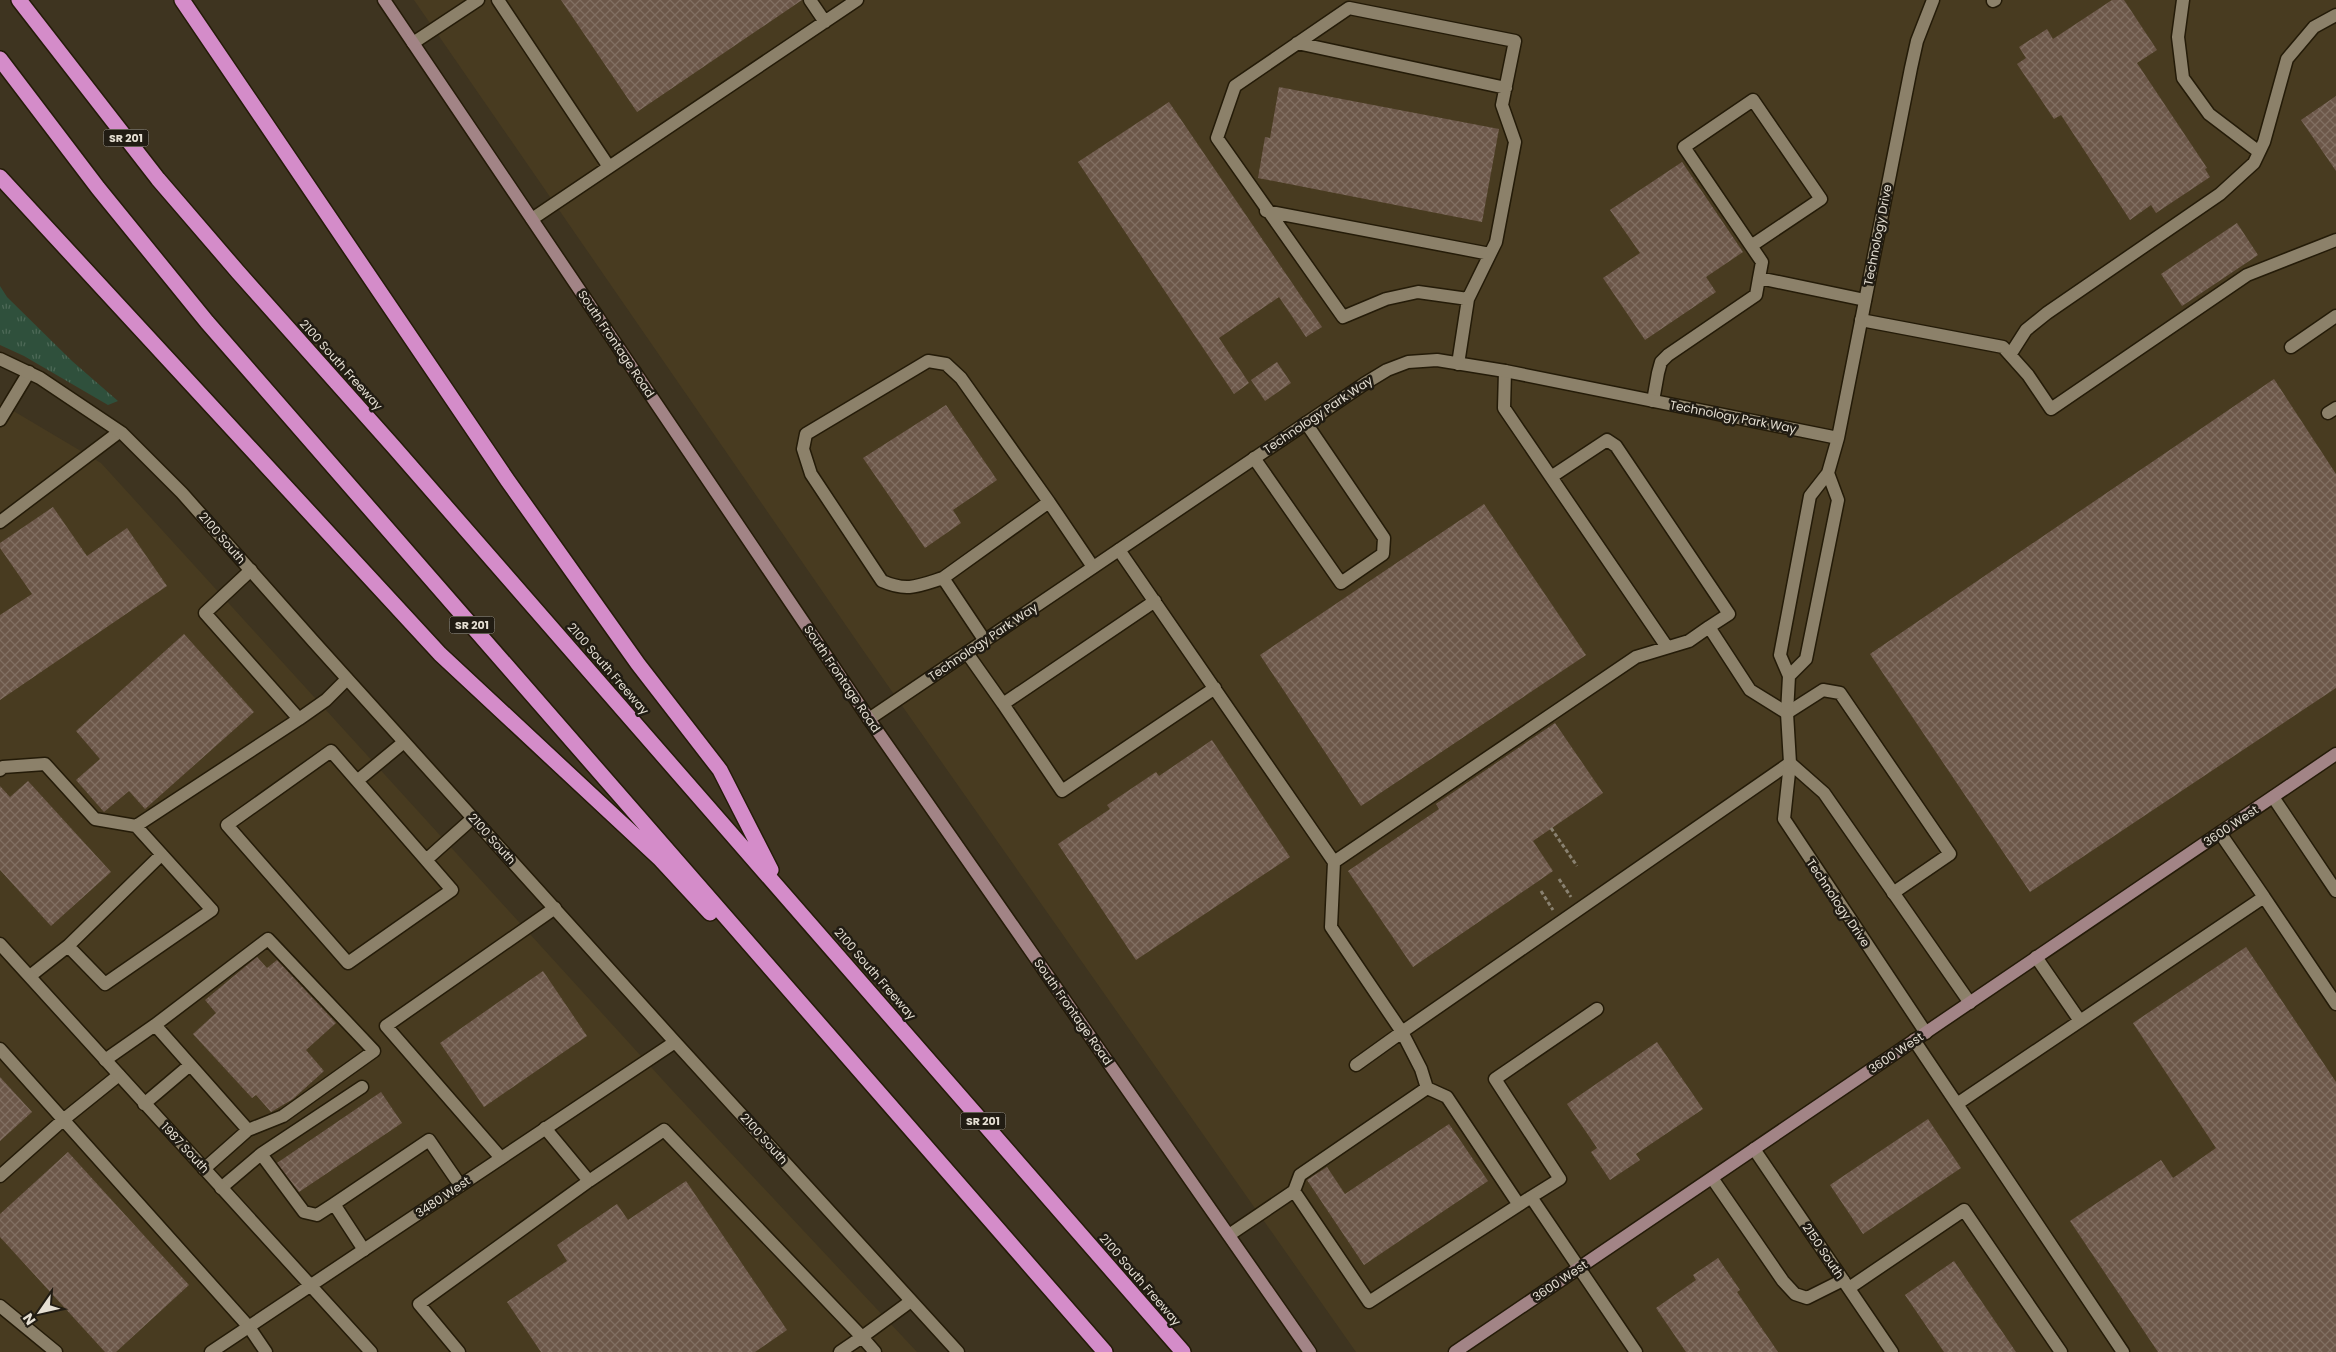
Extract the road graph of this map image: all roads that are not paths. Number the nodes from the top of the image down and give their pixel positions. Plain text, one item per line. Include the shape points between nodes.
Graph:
1 (19, 0) edge
2 (182, 0) edge
3 (384, 0) edge
4 (478, 0) edge
5 (498, 0) edge
6 (810, 0) edge
7 (857, 0) edge
8 (1933, 0) edge
9 (2183, 0) edge
10 (2336, 15) edge
11 (825, 22) junction
12 (413, 43) junction
13 (1297, 43) junction
14 (0, 60) edge
15 (1506, 88) junction
16 (2259, 152) junction
17 (609, 166) junction
18 (0, 177) edge
19 (1266, 211) junction
20 (532, 219) junction
21 (2336, 240) edge
22 (1751, 246) junction
23 (1490, 254) junction
24 (1759, 278) junction
25 (1468, 299) junction
26 (1865, 300) junction
27 (2336, 316) edge
28 (1861, 320) junction
29 (2290, 347) dead end
30 (2010, 355) junction
31 (0, 359) edge
32 (1458, 364) junction
33 (29, 372) junction
34 (1505, 372) junction
35 (1653, 401) junction
36 (0, 420) edge
37 (1306, 423) junction
38 (119, 432) junction
39 (1838, 438) junction
40 (1254, 458) junction
41 (1828, 473) junction
42 (1551, 477) junction
43 (1049, 502) junction
44 (0, 522) edge
45 (1119, 550) junction
46 (1093, 567) junction
47 (251, 570) junction
48 (943, 578) junction
49 (1155, 601) junction
50 (1709, 627) junction
51 (985, 641) junction
52 (1667, 647) junction
53 (967, 653) junction
54 (1789, 676) junction
55 (347, 678) junction
56 (1214, 688) junction
57 (1003, 704) junction
58 (1787, 714) junction
59 (299, 719) junction
60 (869, 719) junction
61 (404, 742) junction
62 (2336, 754) edge
63 (1790, 763) junction
64 (0, 770) edge
65 (357, 781) junction
66 (2273, 797) junction
67 (473, 818) junction
68 (136, 826) junction
69 (2220, 833) junction
70 (161, 855) junction
71 (426, 860) junction
72 (1334, 862) junction
73 (782, 891) junction
74 (2336, 891) edge
75 (1893, 893) junction
76 (2264, 897) junction
77 (554, 908) junction
78 (1, 945) edge
79 (68, 946) junction
80 (2036, 957) junction
81 (30, 976) junction
82 (1970, 1003) junction
83 (2336, 1004) edge
84 (1597, 1009) dead end
85 (2080, 1022) junction
86 (156, 1025) junction
87 (1402, 1032) junction
88 (1926, 1033) junction
89 (1914, 1040) junction
90 (674, 1042) junction
91 (0, 1049) edge
92 (105, 1060) junction
93 (190, 1065) junction
94 (1356, 1065) dead end
95 (119, 1075) junction
96 (362, 1087) dead end
97 (1427, 1088) junction
98 (144, 1104) junction
99 (1957, 1104) junction
100 (64, 1120) junction
101 (545, 1128) junction
102 (248, 1130) junction
103 (1754, 1149) junction
104 (261, 1154) junction
105 (501, 1158) junction
106 (204, 1169) junction
107 (0, 1176) edge
108 (1712, 1178) junction
109 (957, 1180) junction
110 (589, 1181) junction
111 (460, 1185) junction
112 (220, 1188) junction
113 (1294, 1191) junction
114 (1532, 1197) junction
115 (334, 1204) junction
116 (1519, 1205) junction
117 (1229, 1235) junction
118 (364, 1250) junction
119 (1580, 1268) junction
120 (1846, 1284) junction
121 (310, 1286) junction
122 (911, 1301) junction
123 (0, 1306) edge
124 (249, 1327) junction
125 (862, 1337) junction
126 (56, 1352) edge
127 (211, 1352) edge
128 (266, 1352) edge
129 (371, 1352) edge
130 (459, 1352) edge
131 (840, 1352) edge
132 (875, 1352) edge
133 (958, 1352) edge
134 (1105, 1352) edge
135 (1183, 1352) edge
136 (1310, 1352) edge
137 (1455, 1352) edge
138 (1636, 1352) edge
139 (1892, 1352) edge
140 (2061, 1352) edge
141 (2123, 1352) edge

1 - 73 highway, 2100 South Freeway / SR 201 via 158,179
2 - 73 highway via 508,481 638,664 720,770
3 - 12 street, South Frontage Road
4 - 12 street
5 - 17 street
6 - 11 street
7 - 11 street
8 - 26 street, Technology Drive via 1917,41
9 - 16 street via 2178,37 2183,78 2209,114
10 - 16 street via 2314,27 2287,59
11 - 17 street
12 - 20 street, South Frontage Road
13 - 15 street
13 - 15 street via 1349,8 1515,40
13 - 19 street via 1235,86 1217,138
14 - 109 highway, SR 201 via 207,322
15 - 23 street via 1502,104 1515,142 1496,242
16 - 30 street via 2254,163 2220,194 2033,324
17 - 20 street
18 - 109 highway via 440,654 659,858
19 - 23 street
19 - 25 street via 1343,317 1386,299 1418,292
20 - 60 street, South Frontage Road
21 - 30 street via 2247,275 2051,409
22 - 22 street via 1684,147 1754,100 1821,199
22 - 24 street via 1762,262
23 - 25 street
24 - 26 street
24 - 35 street via 1756,295 1661,362
25 - 32 street
26 - 28 street, Technology Drive
27 - 29 street
28 - 30 street via 2003,346
28 - 39 street, Technology Drive
31 - 33 street, 2100 South
32 - 34 street, Technology Park Way
32 - 37 street, Technology Park Way via 1437,360 1408,362 1387,370
33 - 36 street
33 - 38 street, 2100 South
34 - 35 street, Technology Park Way
34 - 42 street via 1504,408
35 - 39 street, Technology Park Way
37 - 40 street, Technology Park Way
37 - 40 street via 1384,538 1383,554 1348,578 1340,582
38 - 44 street
38 - 47 street, 2100 South via 182,493
39 - 41 street, Technology Drive
40 - 45 street, Technology Park Way
41 - 54 street, Technology Drive via 1810,496 1780,655
41 - 54 street via 1838,500 1806,659
42 - 50 street via 1607,440 1616,446 1729,614
42 - 52 street
43 - 46 street
43 - 48 street
43 - 48 street via 961,378 946,364 928,361 806,434 803,449 811,474 882,581 897,588 916,587
45 - 46 street, Technology Park Way
45 - 49 street
46 - 51 street, Technology Park Way
47 - 55 street, 2100 South
47 - 59 street via 205,613
48 - 51 street
49 - 56 street
49 - 57 street
50 - 52 street via 1689,641
50 - 58 street via 1750,690
51 - 53 street, Technology Park Way
52 - 72 street via 1636,657
53 - 57 street
53 - 60 street, Technology Park Way
54 - 58 street, Technology Drive
55 - 59 street via 326,700
55 - 61 street, 2100 South
56 - 57 street via 1062,791
56 - 72 street
58 - 63 street, Technology Drive
58 - 75 street via 1823,690 1840,693 1950,854
59 - 68 street
60 - 117 street, South Frontage Road
61 - 65 street
61 - 67 street, 2100 South
62 - 66 street, 3600 West
63 - 75 street via 1824,793
63 - 87 street
63 - 88 street, Technology Drive via 1784,819
64 - 68 street via 45,764 95,819
65 - 71 street
65 - 71 street via 331,750 227,825 348,962 452,890
66 - 69 street, 3600 West
66 - 74 street
67 - 71 street
67 - 77 street, 2100 South
68 - 70 street
69 - 76 street
69 - 80 street, 3600 West
70 - 79 street
70 - 79 street via 212,910 105,984
72 - 87 street via 1331,927
73 - 135 highway, 2100 South Freeway / SR 201
75 - 82 street
76 - 83 street
76 - 85 street
77 - 90 street, 2100 South
77 - 105 street via 386,1026
78 - 81 street, 1987 South
79 - 81 street
80 - 82 street, 3600 West
80 - 85 street
81 - 92 street, 1987 South
82 - 88 street, 3600 West
84 - 114 street via 1496,1079 1560,1179
85 - 99 street
86 - 92 street
86 - 93 street
86 - 102 street via 268,939 374,1051 283,1116
87 - 94 street
87 - 97 street
88 - 89 street, 3600 West
89 - 99 street
89 - 103 street, 3600 West
90 - 101 street, 3480 West
90 - 122 street, 2100 South
91 - 100 street
92 - 95 street, 1987 South
93 - 98 street
93 - 102 street
95 - 98 street, 1987 South
95 - 100 street
96 - 104 street
97 - 113 street via 1300,1175
97 - 116 street via 1447,1097
98 - 106 street, 1987 South
99 - 141 street
100 - 107 street
100 - 124 street
101 - 105 street, 3480 West
101 - 110 street
102 - 106 street
103 - 108 street, 3600 West
103 - 120 street, 2150 South
104 - 112 street
104 - 115 street via 304,1212 317,1215
105 - 111 street, 3480 West
106 - 112 street, 1987 South
108 - 119 street, 3600 West
108 - 120 street via 1794,1294 1807,1298
109 - 134 highway, SR 201
110 - 125 street via 664,1130
110 - 130 street via 419,1304
111 - 115 street via 429,1140
111 - 118 street, 3480 West
112 - 121 street, 1987 South
113 - 116 street via 1369,1302
113 - 117 street
114 - 116 street
114 - 119 street
115 - 118 street
117 - 136 street, South Frontage Road
118 - 121 street, 3480 West
119 - 137 street, 3600 West
119 - 138 street
120 - 139 street, 2150 South
120 - 140 street via 1964,1210
121 - 124 street, 3480 West
121 - 129 street, 1987 South
122 - 125 street
122 - 133 street, 2100 South
123 - 126 street
124 - 127 street, 3480 West
124 - 128 street
125 - 131 street
125 - 132 street

